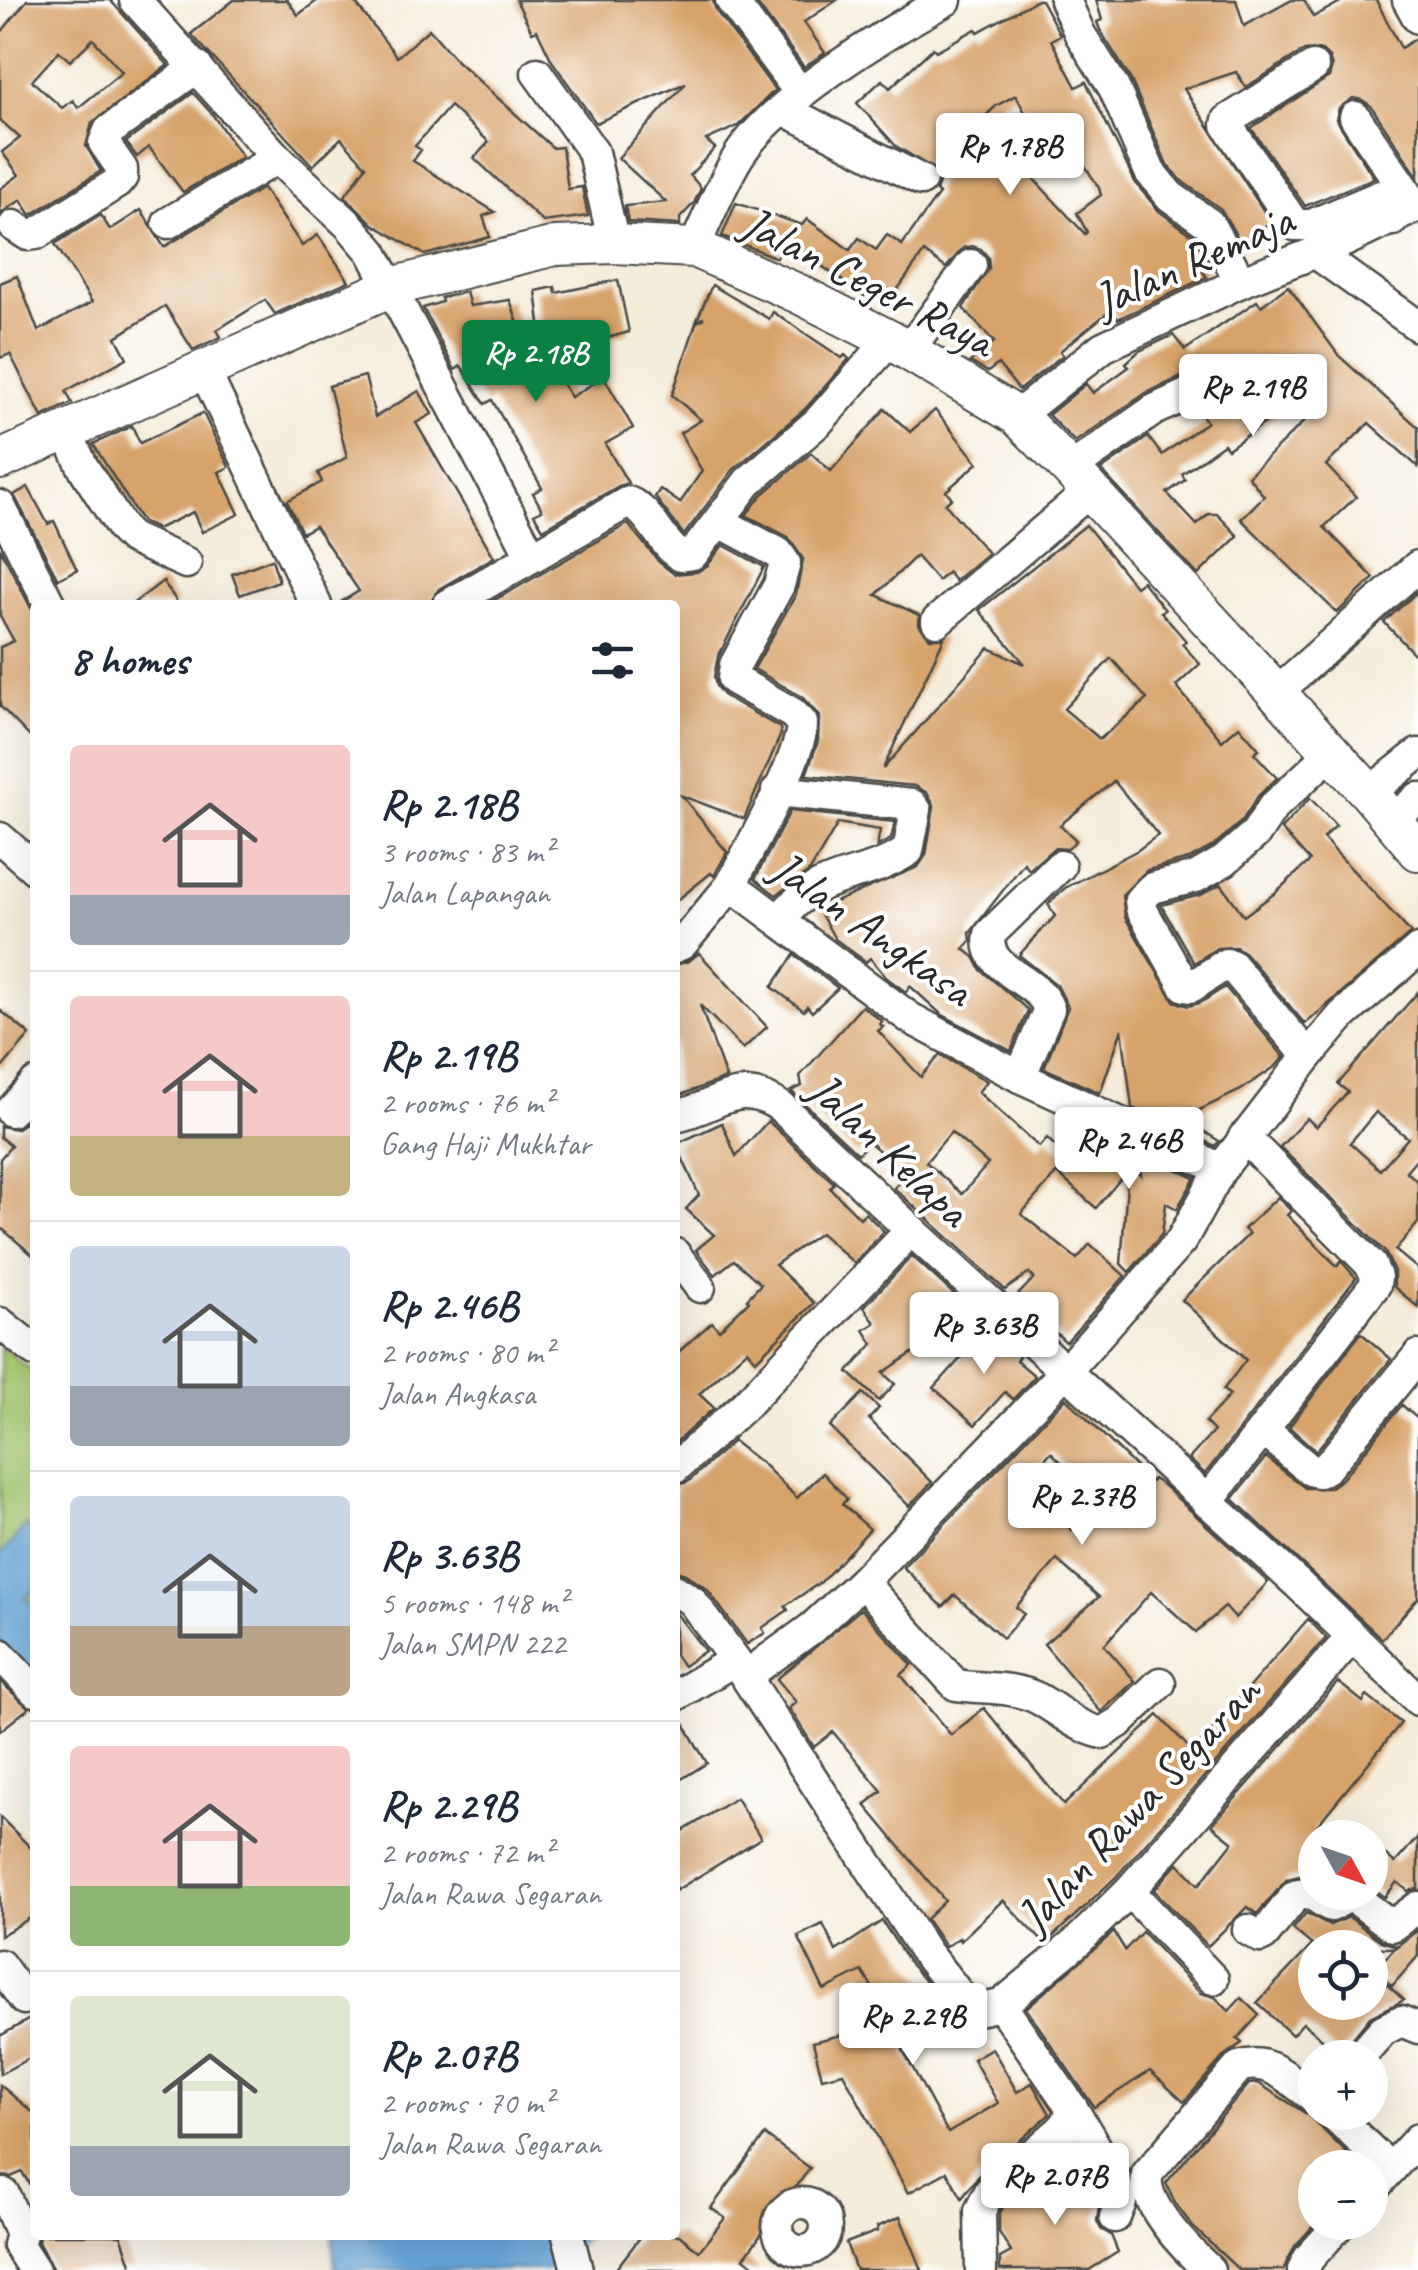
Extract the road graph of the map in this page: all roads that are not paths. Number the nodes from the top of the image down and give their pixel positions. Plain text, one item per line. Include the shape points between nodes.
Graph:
1 (730, 0) edge
2 (946, 0) edge
3 (1065, 0) edge
4 (1408, 0) edge
5 (156, 7) edge
6 (1418, 18) edge
7 (197, 67) junction
8 (1312, 67) dead end
9 (538, 73) dead end
10 (792, 102) junction
11 (1355, 117) dead end
12 (277, 158) junction
13 (922, 180) dead end
14 (1409, 211) edge
15 (168, 224) dead end
16 (14, 226) dead end
17 (614, 244) junction
18 (694, 248) junction
19 (1316, 253) junction
20 (970, 265) dead end
21 (1241, 282) junction
22 (391, 286) junction
23 (1418, 326) edge
24 (899, 346) junction
25 (203, 368) junction
26 (1197, 390) dead end
27 (1017, 416) junction
28 (66, 431) junction
29 (0, 460) edge
30 (1080, 480) junction
31 (0, 506) edge
32 (720, 522) junction
33 (532, 557) junction
34 (186, 563) dead end
35 (1418, 566) edge
36 (47, 600) edge
37 (314, 600) edge
38 (457, 600) edge
39 (937, 620) dead end
40 (1276, 694) junction
41 (1331, 753) junction
42 (1418, 754) edge
43 (777, 791) junction
44 (1403, 802) edge
45 (0, 838) edge
46 (1418, 851) edge
47 (30, 865) edge
48 (1060, 866) dead end
49 (731, 885) junction
50 (779, 920) junction
51 (680, 945) edge
52 (1418, 950) edge
53 (1308, 1056) junction
54 (1020, 1077) junction
55 (30, 1090) edge
56 (12, 1111) dead end
57 (680, 1115) edge
58 (1244, 1137) junction
59 (1221, 1170) junction
60 (911, 1230) junction
61 (680, 1261) edge
62 (700, 1287) dead end
63 (0, 1323) edge
64 (30, 1347) edge
65 (1418, 1356) edge
66 (1065, 1372) junction
67 (1265, 1431) junction
68 (680, 1464) edge
69 (1207, 1502) junction
70 (862, 1582) junction
71 (680, 1594) edge
72 (1351, 1638) junction
73 (0, 1654) edge
74 (741, 1668) junction
75 (1160, 1683) dead end
76 (30, 1686) edge
77 (680, 1694) edge
78 (1418, 1700) edge
79 (1129, 1891) junction
80 (1418, 1907) edge
81 (1248, 1930) dead end
82 (0, 1965) edge
83 (1213, 1979) dead end
84 (20, 2003) edge
85 (1001, 2005) junction
86 (1418, 2028) edge
87 (1374, 2040) edge
88 (1298, 2086) edge
89 (1072, 2108) junction
90 (1418, 2139) edge
91 (1388, 2171) edge
92 (4, 2193) edge
93 (1116, 2218) dead end
94 (1326, 2240) edge
95 (34, 2270) edge
96 (981, 2270) edge
97 (1209, 2270) edge
98 (1302, 2270) edge

1 - 10 street
2 - 10 street
3 - 21 street via 1150,172 1208,224
4 - 6 street
5 - 7 street
7 - 12 street
7 - 16 street via 105,138 122,169 117,183 36,234
8 - 14 street via 1227,125 1295,225 1311,226 1380,196
9 - 17 street via 593,152
10 - 13 street
10 - 18 street via 738,156
11 - 14 street
12 - 15 street
12 - 22 street via 349,226
14 - 19 street, Jalan Remaja
17 - 18 main road, Jalan Ceger Raya
17 - 22 main road, Jalan Ceger Raya via 555,246
18 - 24 main road, Jalan Ceger Raya
19 - 21 street, Jalan Remaja
19 - 23 street
20 - 24 street
21 - 27 street, Jalan Remaja via 1103,347
22 - 25 main road, Jalan Ceger Raya
22 - 33 street
24 - 27 main road, Jalan Ceger Raya
24 - 32 street via 748,482
25 - 28 main road, Jalan Ceger Raya
25 - 37 street
26 - 30 street via 1154,410
27 - 30 main road, Jalan Ceger Raya
28 - 29 main road, Jalan Ceger Raya
28 - 34 street via 123,530
30 - 39 street
30 - 40 main road, Jalan Ceger Raya
31 - 36 street
32 - 33 street via 694,554 680,556 628,502
32 - 43 street, Jalan Angkasa via 785,562 732,674 736,683 802,723
33 - 38 street
35 - 40 street
40 - 41 main road, Jalan Ceger Raya
41 - 44 main road, Jalan Ceger Raya
41 - 53 street via 1224,861 1196,877 1152,888 1140,900 1185,986 1231,965
42 - 44 street
43 - 49 street, Jalan Angkasa
43 - 50 street via 916,810 908,851 821,883
44 - 46 main road, Jalan Ceger Raya
45 - 47 street
48 - 54 street via 990,934 992,958 1040,994 1049,1009
49 - 50 street, Jalan Angkasa
49 - 51 street
50 - 54 street, Jalan Angkasa via 910,1018
52 - 53 street
53 - 58 street
54 - 59 street, Jalan Angkasa
55 - 56 street
57 - 60 street, Jalan Kelapa via 734,1094 763,1095
58 - 59 street
58 - 67 street via 1376,1277
59 - 66 street via 1181,1241
60 - 66 street, Jalan Kelapa
60 - 68 street via 744,1406
61 - 62 street
63 - 64 street
65 - 67 street via 1319,1472
66 - 69 street, Jalan Kelapa
66 - 70 street
67 - 69 street
69 - 72 street, Jalan Kelapa
70 - 74 street via 812,1628
70 - 75 street via 956,1685 1037,1698 1080,1728 1102,1733
71 - 74 street
72 - 78 street, Jalan Kelapa
72 - 79 street, Jalan Rawa Segaran
73 - 76 street
74 - 77 street
74 - 85 street via 926,1953 965,2002 977,2010
79 - 83 street
79 - 85 street, Jalan Rawa Segaran
80 - 81 street via 1392,1926 1350,1895 1331,1906 1302,1892 1264,1935
82 - 84 street
85 - 89 street
86 - 87 street via 1401,2021
88 - 97 street via 1266,2064 1238,2067 1147,2174 1145,2186 1177,2241
89 - 93 street via 1115,2179 1121,2202
89 - 96 street via 1060,2131 990,2190 980,2210
90 - 91 street
92 - 95 street via 21,2234 18,2245
94 - 98 street

